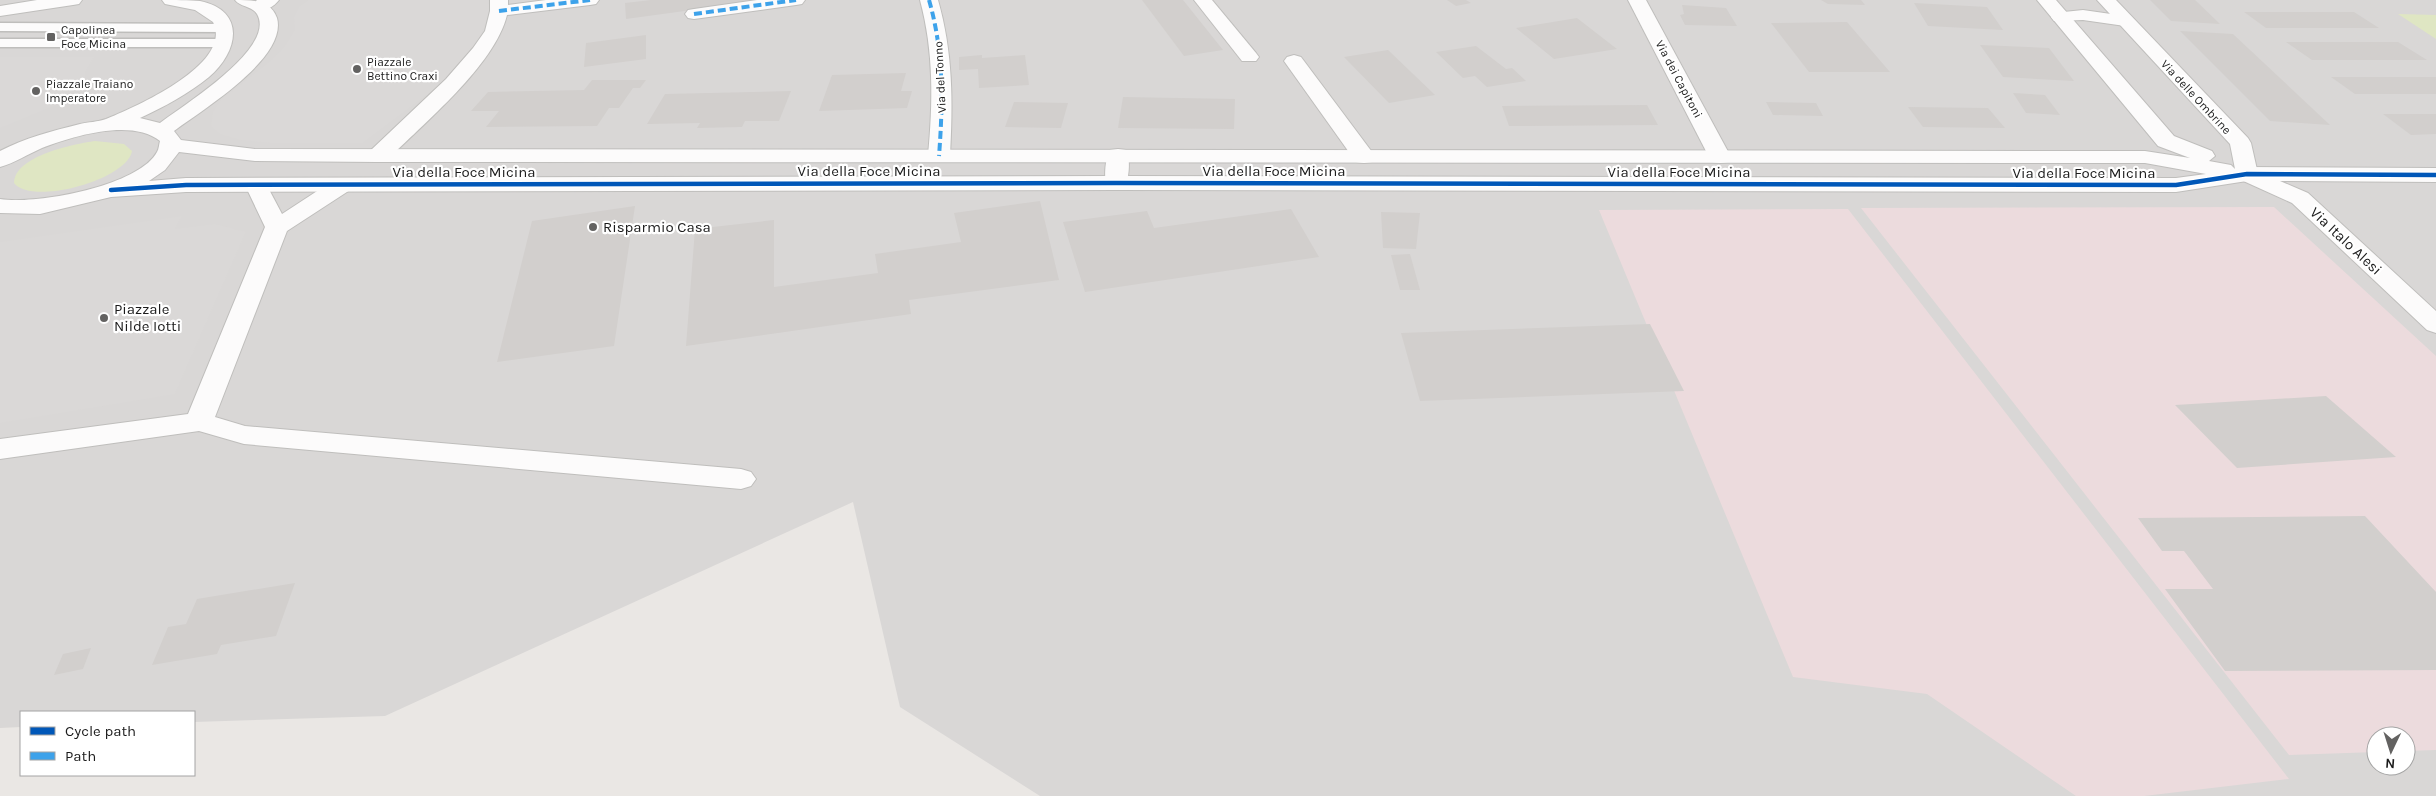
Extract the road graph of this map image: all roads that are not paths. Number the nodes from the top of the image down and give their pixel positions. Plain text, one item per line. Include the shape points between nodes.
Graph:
1 (73, 0) edge
2 (171, 0) edge
3 (590, 0) edge
4 (796, 0) edge
5 (929, 0) edge
6 (1203, 0) edge
7 (1637, 0) edge
8 (2046, 0) edge
9 (2095, 0) edge
10 (2106, 0) edge
11 (258, 2) edge
12 (499, 6) edge
13 (2062, 9) edge
14 (0, 11) edge
15 (694, 14) dead end
16 (2125, 21) junction
17 (0, 27) edge
18 (224, 35) junction
19 (0, 43) edge
20 (1250, 57) dead end
21 (1294, 61) dead end
22 (108, 125) junction
23 (167, 138) junction
24 (1118, 155) junction
25 (378, 156) junction
26 (939, 156) junction
27 (1364, 157) junction
28 (1720, 157) junction
29 (0, 160) edge
30 (2246, 174) junction
31 (2436, 175) edge
32 (1116, 183) junction
33 (256, 185) junction
34 (342, 185) junction
35 (111, 190) junction
36 (5, 209) edge
37 (277, 227) junction
38 (2436, 325) edge
39 (199, 422) junction
40 (0, 449) edge
41 (741, 479) dead end

1 - 14 street
2 - 18 street via 216,15
3 - 12 street
4 - 15 street
5 - 26 street, Via del Tonno via 936,20 941,59 943,105
6 - 20 street
7 - 28 street, Via dei Capitoni
8 - 13 street
9 - 13 street
10 - 16 street, Via delle Ombrine
11 - 23 street, Via della Foce Micina via 268,19 262,48
12 - 25 street via 494,31 480,52
13 - 16 street
13 - 30 street via 2166,141
16 - 30 street, Via delle Ombrine via 2240,143
17 - 18 lane
18 - 19 lane
18 - 22 street, Via della Foce Micina via 214,61 183,87
21 - 27 street
22 - 23 street, Via della Foce Micina via 135,124
22 - 29 street, Via della Foce Micina via 46,139
23 - 25 street, Via della Foce Micina via 255,155
23 - 35 street, Via della Foce Micina via 166,157 139,177
24 - 26 street, Via della Foce Micina
24 - 27 street, Via della Foce Micina
24 - 32 street
25 - 26 street, Via della Foce Micina
27 - 28 street, Via della Foce Micina
28 - 30 street, Via della Foce Micina via 2145,157
30 - 31 street, Via della Foce Micina
30 - 32 street, Via della Foce Micina via 2176,185
30 - 38 street, Via Italo Alesi via 2300,198
32 - 34 street, Via della Foce Micina
33 - 34 street, Via della Foce Micina
33 - 35 street, Via della Foce Micina
33 - 37 street
34 - 37 street
35 - 36 street, Via della Foce Micina via 61,204
37 - 39 street
39 - 40 street
39 - 41 street via 244,435

